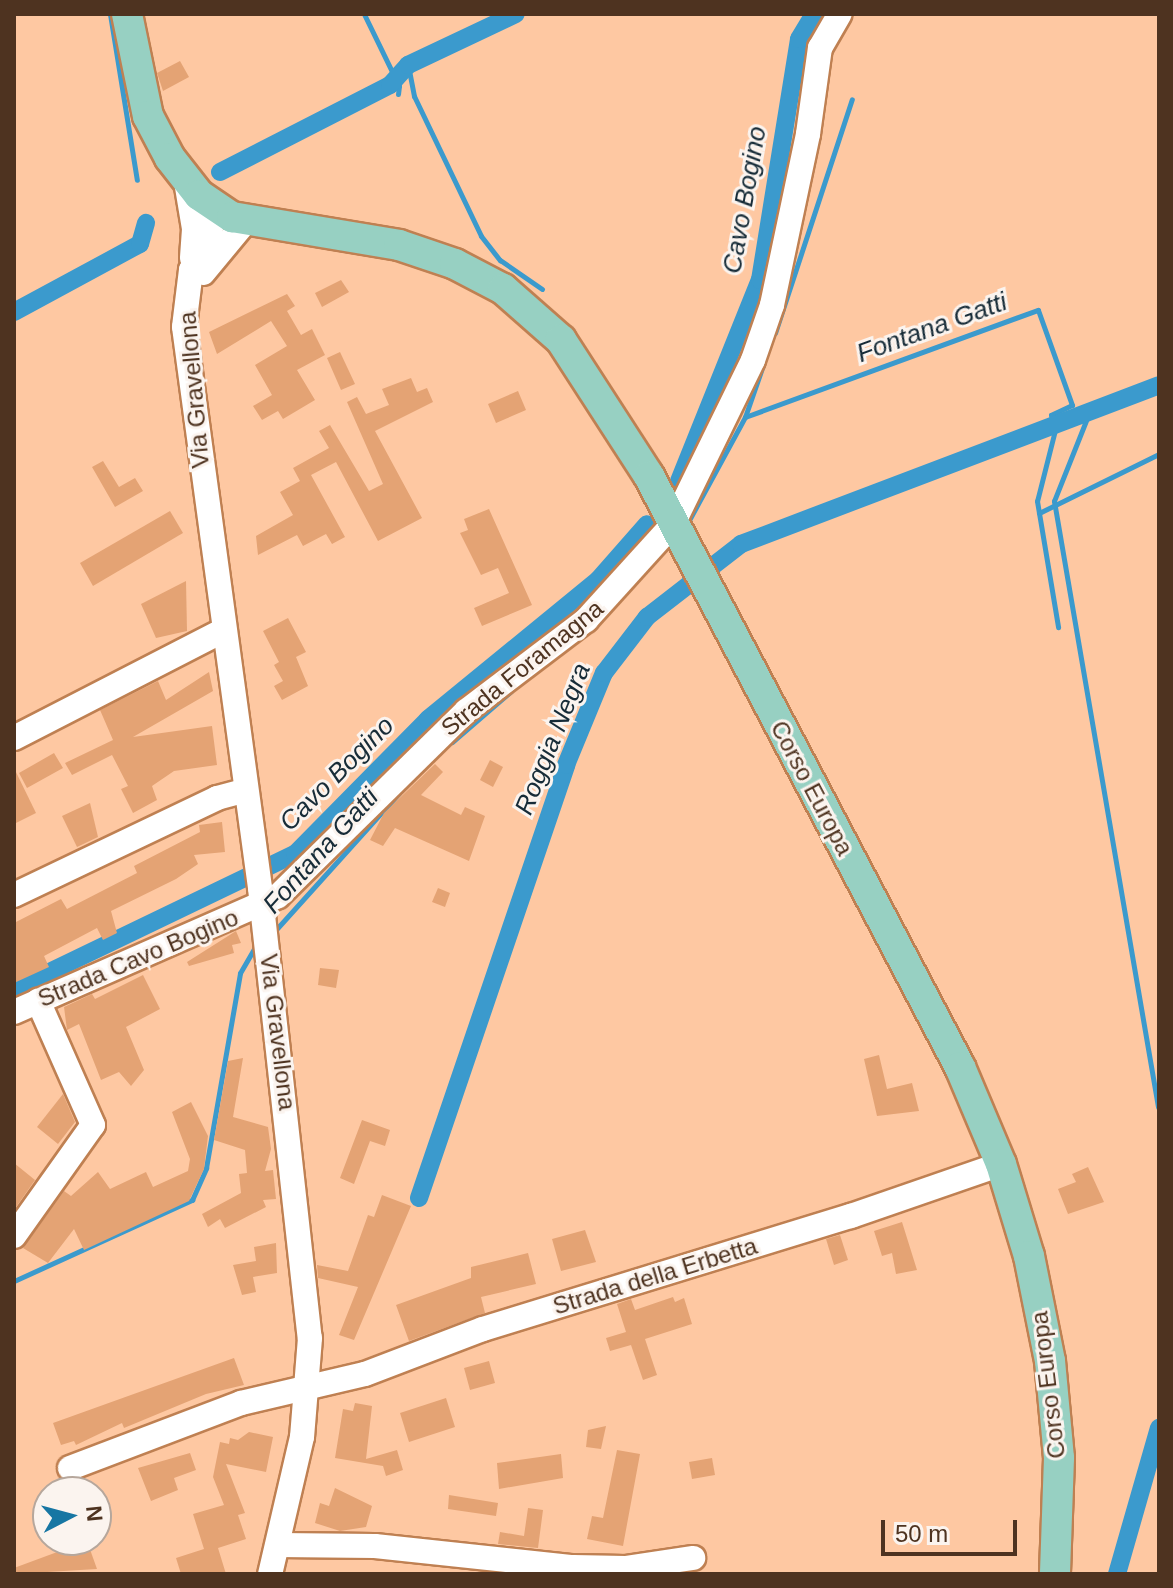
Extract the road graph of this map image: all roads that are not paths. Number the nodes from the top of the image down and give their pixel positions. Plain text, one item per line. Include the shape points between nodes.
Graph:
1 (127, 14) edge
2 (840, 14) edge
3 (186, 181) junction
4 (214, 207) junction
5 (257, 223) junction
6 (191, 270) junction
7 (186, 298) junction
8 (673, 524) junction
9 (222, 631) junction
10 (14, 738) edge
11 (246, 790) junction
12 (14, 895) edge
13 (261, 897) junction
14 (38, 1001) junction
15 (14, 1012) edge
16 (1001, 1164) junction
17 (14, 1236) edge
18 (309, 1385) junction
19 (70, 1468) dead end
20 (278, 1545) junction
21 (693, 1558) dead end
22 (270, 1574) edge
23 (1055, 1574) edge

1 - 3 main road, Via Gravellona via 148,116
2 - 8 street, Strada Foramagna via 820,48 772,305 753,360
3 - 4 main road, Via Gravellona
3 - 6 street, Via Gravellona via 194,229
4 - 5 main road, Via Gravellona
4 - 6 street, Via Gravellona via 210,237
5 - 7 street, Via Gravellona
5 - 8 main road, Corso Europa via 399,245 455,264 503,289 561,340 615,420
6 - 7 street, Via Gravellona
7 - 9 street, Via Gravellona via 184,327
8 - 13 street, Strada Foramagna via 586,620 466,711 278,896
8 - 16 main road, Corso Europa via 960,1067
9 - 10 street
9 - 11 street, Via Gravellona
11 - 12 street via 217,798
11 - 13 street, Via Gravellona
13 - 14 street, Strada Cavo Bogino
13 - 18 street, Via Gravellona via 306,1268
14 - 15 street, Strada Cavo Bogino
14 - 17 street via 93,1125
16 - 18 street, Strada della Erbetta via 851,1216 483,1329 365,1374
16 - 23 main road, Corso Europa via 1029,1256 1050,1361 1059,1458
18 - 19 street, Strada della Erbetta via 241,1403
18 - 20 street, Via Gravellona
20 - 21 street via 375,1546 573,1567 625,1568
20 - 22 street, Via Gravellona

